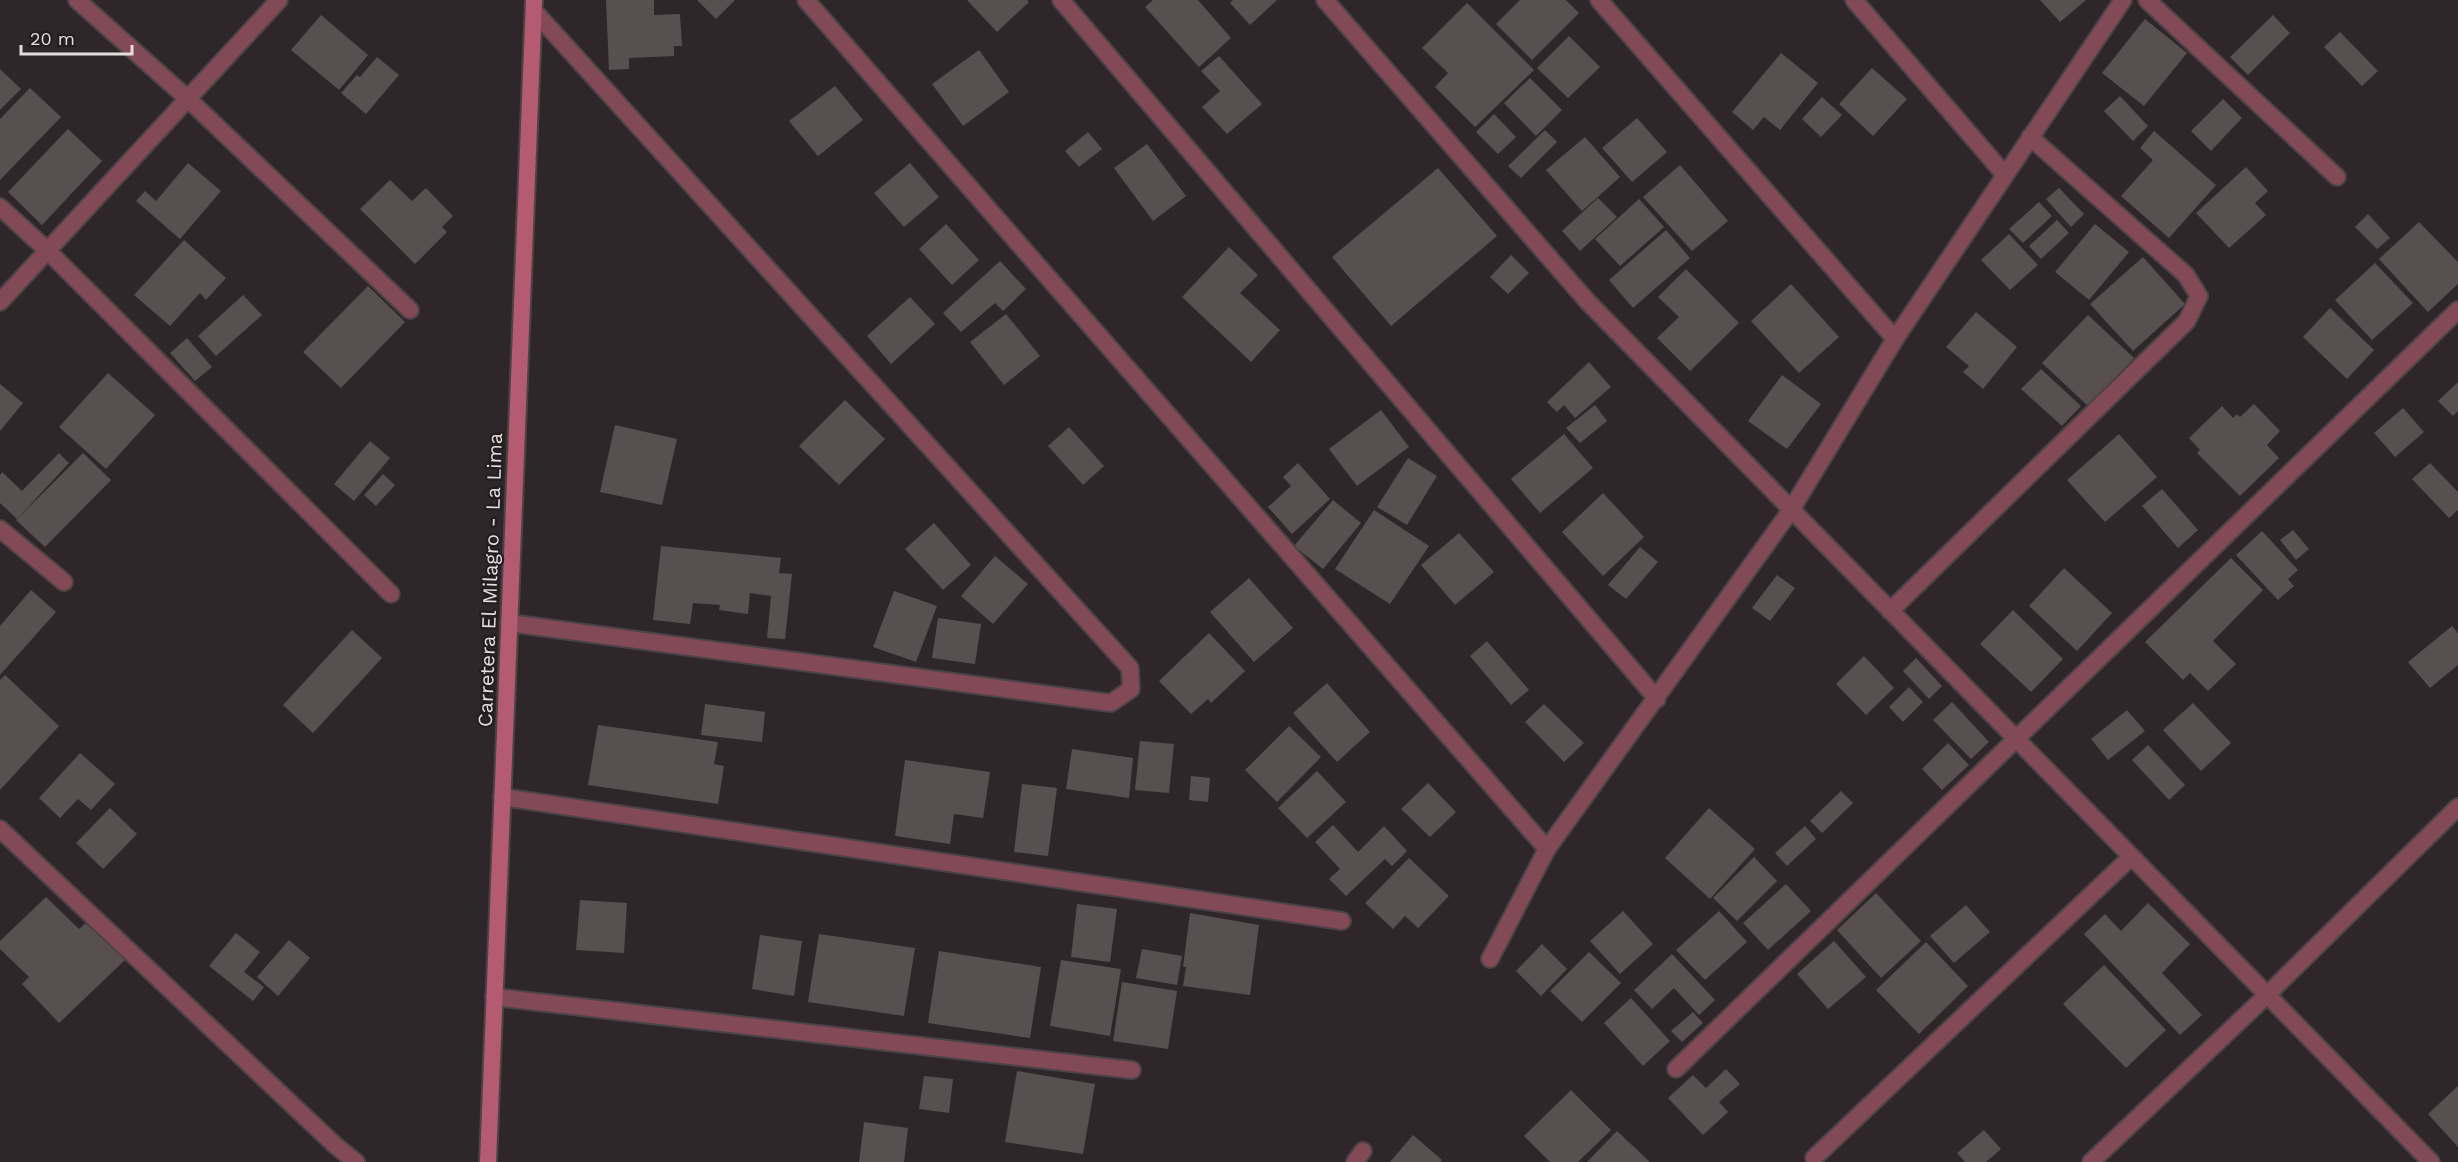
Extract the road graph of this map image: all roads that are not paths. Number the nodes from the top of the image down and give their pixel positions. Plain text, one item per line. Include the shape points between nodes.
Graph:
1 (77, 0) edge
2 (279, 0) edge
3 (806, 0) edge
4 (1061, 0) edge
5 (1325, 0) edge
6 (1599, 0) edge
7 (1854, 0) edge
8 (2122, 0) edge
9 (2147, 0) edge
10 (534, 5) edge
11 (188, 99) junction
12 (2030, 137) junction
13 (2005, 175) junction
14 (2337, 177) dead end
15 (0, 207) edge
16 (48, 250) junction
17 (0, 302) edge
18 (410, 310) dead end
19 (2458, 310) edge
20 (1895, 339) junction
21 (1791, 510) junction
22 (0, 529) edge
23 (64, 582) dead end
24 (391, 594) dead end
25 (1890, 610) junction
26 (509, 623) junction
27 (1657, 699) junction
28 (2016, 740) junction
29 (502, 797) junction
30 (2458, 807) edge
31 (0, 829) edge
32 (1547, 849) junction
33 (2131, 857) junction
34 (1342, 921) dead end
35 (1490, 959) dead end
36 (2267, 995) junction
37 (494, 997) junction
38 (1676, 1069) dead end
39 (1132, 1071) dead end
40 (1814, 1158) dead end
41 (356, 1162) edge
42 (488, 1162) edge
43 (2091, 1162) edge
44 (2431, 1162) edge

1 - 11 street
2 - 11 street
3 - 32 street
4 - 27 street
5 - 21 street via 1587,301
6 - 20 street
7 - 13 street
8 - 12 street
9 - 14 street
10 - 26 main road, Carretera El Milagro - La Lima
10 - 26 street via 1130,668 1131,688 1110,703
11 - 16 street
11 - 18 street
12 - 13 street
12 - 25 street via 2186,274 2199,296 2187,321
13 - 20 street
15 - 16 street
16 - 17 street
16 - 24 street
19 - 28 street
20 - 21 street
21 - 25 street
21 - 27 street
22 - 23 street
25 - 28 street
26 - 29 main road, Carretera El Milagro - La Lima
27 - 32 street
28 - 33 street
28 - 38 street
29 - 34 street
29 - 37 main road, Carretera El Milagro - La Lima
30 - 36 street
31 - 41 street
32 - 35 street
33 - 36 street
33 - 40 street
36 - 43 street
36 - 44 street
37 - 39 street
37 - 42 main road, Carretera El Milagro - La Lima

